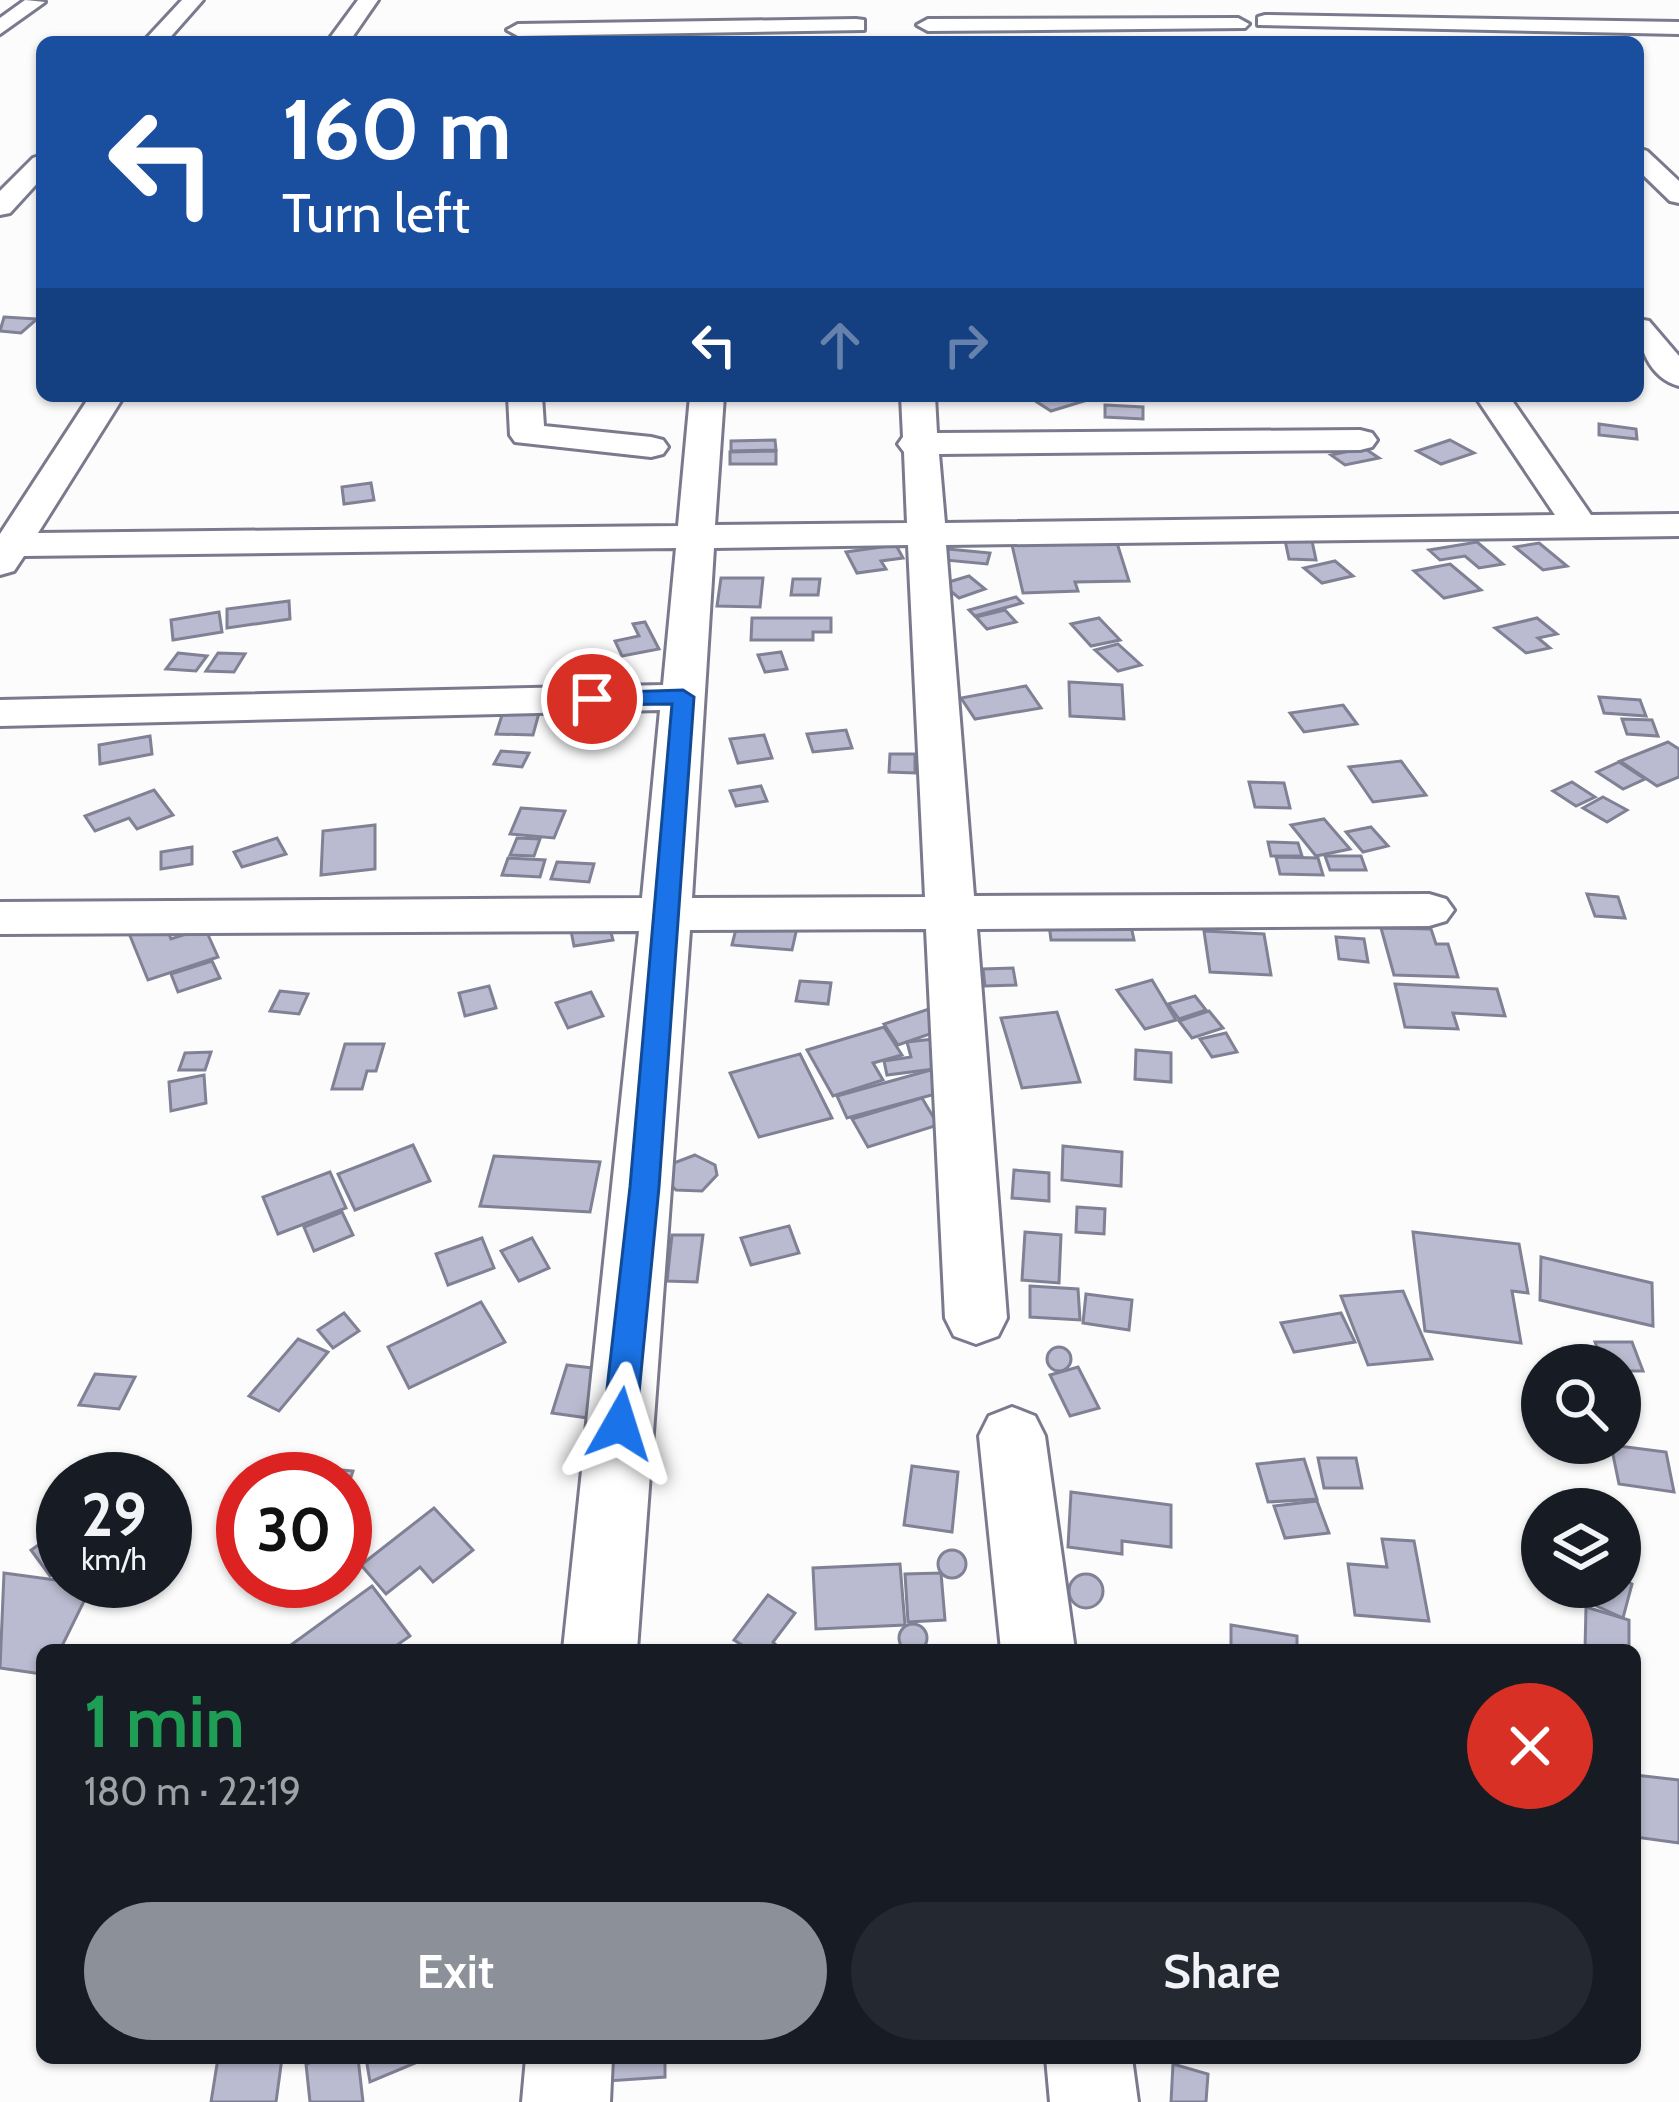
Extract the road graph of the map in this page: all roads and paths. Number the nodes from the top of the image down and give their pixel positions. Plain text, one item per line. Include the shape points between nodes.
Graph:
1 (27, 0) edge
2 (193, 0) edge
3 (368, 0) edge
4 (1250, 0) edge
5 (1381, 20) junction
6 (1238, 24) dead end
7 (928, 25) dead end
8 (0, 28) edge
9 (1679, 28) edge
10 (518, 30) dead end
11 (857, 32) edge
12 (1268, 32) edge
13 (1532, 33) edge
14 (160, 36) edge
15 (342, 36) edge
16 (1393, 36) edge
17 (1659, 175) edge
18 (27, 177) edge
19 (1679, 195) edge
20 (0, 207) edge
21 (1644, 335) edge
22 (1679, 376) edge
23 (102, 402) edge
24 (525, 402) edge
25 (707, 402) edge
26 (918, 402) edge
27 (1496, 402) edge
28 (1360, 440) dead end
29 (914, 444) dead end
30 (651, 447) dead end
31 (1579, 524) junction
32 (1679, 525) edge
33 (4, 551) edge
34 (683, 697) junction
35 (0, 713) edge
36 (1429, 910) dead end
37 (0, 918) edge
38 (976, 1318) dead end
39 (1012, 1436) dead end
40 (601, 1644) edge
41 (1037, 1644) edge
42 (569, 2064) edge
43 (1090, 2064) edge
44 (566, 2102) edge
45 (1094, 2102) edge

1 - 8 street via 35,2
2 - 14 street
3 - 15 street
4 - 12 street
5 - 12 street
5 - 13 street
5 - 16 street
6 - 7 street
9 - 13 street
10 - 11 street
17 - 19 street
18 - 20 street
21 - 22 street
23 - 33 street
24 - 30 street via 526,435
25 - 34 street
26 - 38 street
27 - 31 street
28 - 29 street
31 - 32 street
31 - 33 street
34 - 35 street
34 - 40 street
36 - 37 street
39 - 41 street
42 - 44 street
43 - 45 street

